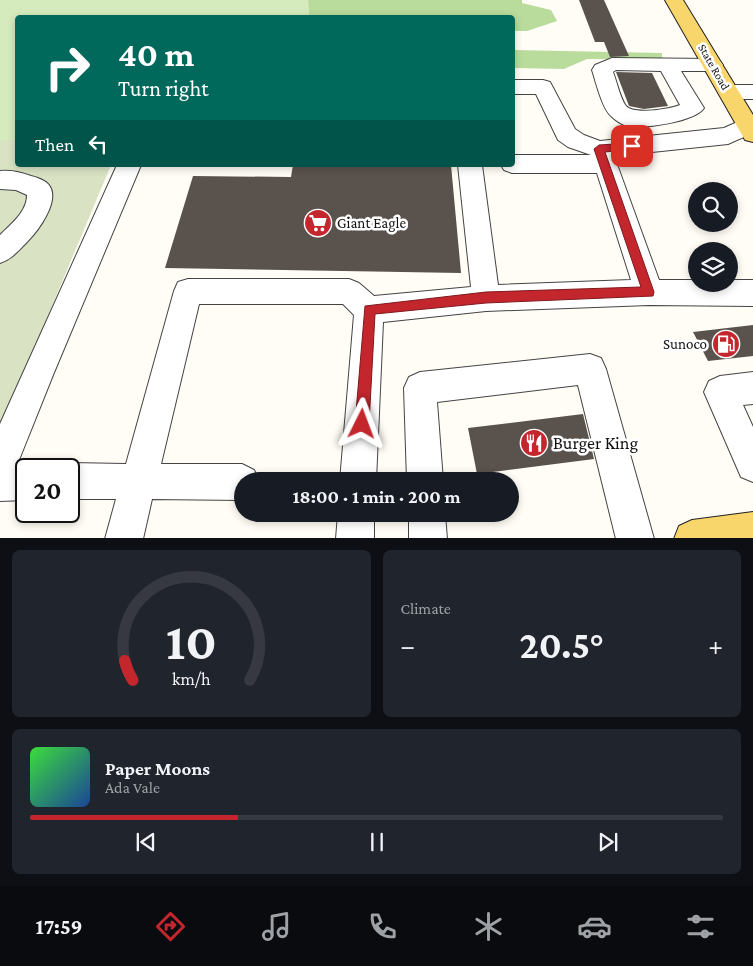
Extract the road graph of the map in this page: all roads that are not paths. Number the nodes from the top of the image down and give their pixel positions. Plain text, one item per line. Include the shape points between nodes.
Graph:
1 (674, 0) edge
2 (667, 64) dead end
3 (713, 65) junction
4 (515, 87) edge
5 (729, 92) junction
6 (753, 92) edge
7 (665, 127) junction
8 (751, 128) edge
9 (566, 134) junction
10 (602, 157) junction
11 (515, 164) edge
12 (128, 167) edge
13 (470, 167) edge
14 (0, 180) edge
15 (0, 252) edge
16 (649, 292) junction
17 (753, 293) edge
18 (486, 298) junction
19 (369, 310) junction
20 (753, 388) edge
21 (0, 465) edge
22 (753, 465) edge
23 (359, 472) edge
24 (425, 472) edge
25 (139, 480) junction
26 (15, 482) edge
27 (80, 482) edge
28 (234, 482) edge
29 (0, 483) edge
30 (356, 522) edge
31 (427, 522) edge
32 (753, 530) edge
33 (124, 538) edge
34 (355, 538) edge
35 (428, 538) edge
36 (635, 538) edge
37 (692, 538) edge

1 - 3 main road, State Road
2 - 3 lane
3 - 5 main road, State Road
4 - 9 lane via 543,87
5 - 6 lane
5 - 8 main road, State Road
7 - 8 lane via 721,120
7 - 9 lane
7 - 10 lane via 657,135 601,142
8 - 10 lane via 728,136
9 - 10 lane
10 - 11 lane
10 - 16 lane
12 - 21 lane
13 - 18 lane
14 - 15 lane via 13,179 28,184 39,190 41,199 34,214
16 - 17 lane
16 - 18 lane
18 - 19 lane
19 - 23 lane
19 - 25 lane via 349,292 188,291
20 - 22 lane via 720,392
24 - 36 lane via 420,388 590,370
25 - 27 lane
25 - 28 lane
25 - 33 lane
26 - 29 lane
30 - 34 lane
31 - 35 lane
32 - 37 main road

